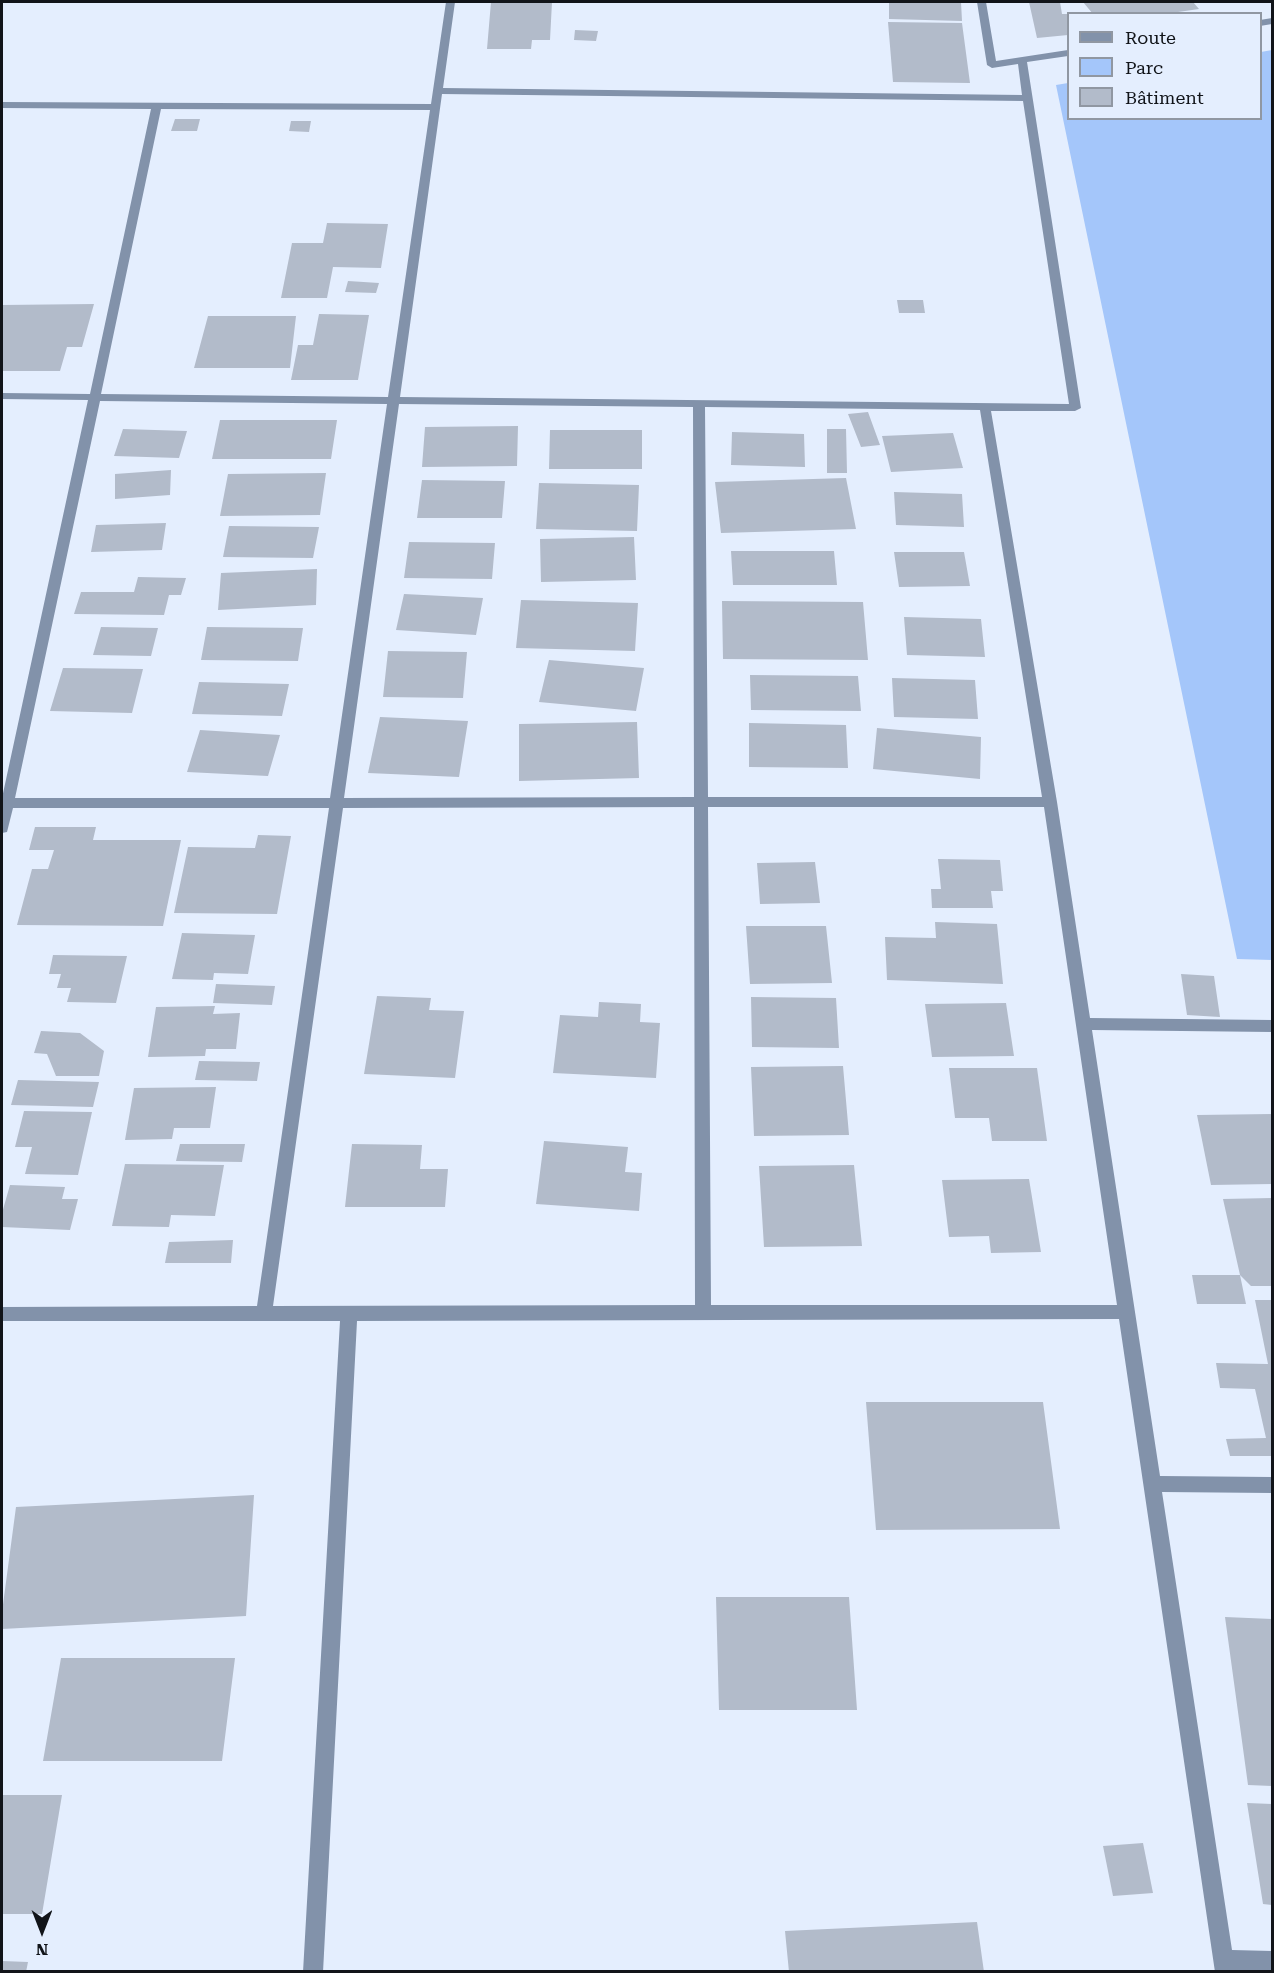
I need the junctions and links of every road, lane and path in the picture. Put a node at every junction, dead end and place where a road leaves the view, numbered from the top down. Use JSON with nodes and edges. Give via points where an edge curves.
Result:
{"nodes":[{"id":1,"x":450,"y":2,"type":"edge"},
{"id":2,"x":981,"y":2,"type":"edge"},
{"id":3,"x":1067,"y":53,"type":"edge"},
{"id":4,"x":1022,"y":61,"type":"junction"},
{"id":5,"x":438,"y":91,"type":"junction"},
{"id":6,"x":1027,"y":98,"type":"junction"},
{"id":7,"x":2,"y":105,"type":"edge"},
{"id":8,"x":157,"y":105,"type":"junction"},
{"id":9,"x":435,"y":107,"type":"junction"},
{"id":10,"x":2,"y":396,"type":"edge"},
{"id":11,"x":95,"y":397,"type":"junction"},
{"id":12,"x":394,"y":400,"type":"junction"},
{"id":13,"x":699,"y":404,"type":"junction"},
{"id":14,"x":985,"y":407,"type":"junction"},
{"id":15,"x":701,"y":802,"type":"junction"},
{"id":16,"x":1050,"y":802,"type":"junction"},
{"id":17,"x":4,"y":803,"type":"edge"},
{"id":18,"x":336,"y":803,"type":"junction"},
{"id":19,"x":2,"y":828,"type":"edge"},
{"id":20,"x":1083,"y":1024,"type":"junction"},
{"id":21,"x":1272,"y":1026,"type":"edge"},
{"id":22,"x":349,"y":1312,"type":"junction"},
{"id":23,"x":703,"y":1312,"type":"junction"},
{"id":24,"x":1126,"y":1312,"type":"junction"},
{"id":25,"x":264,"y":1313,"type":"junction"},
{"id":26,"x":2,"y":1314,"type":"edge"},
{"id":27,"x":1152,"y":1484,"type":"junction"},
{"id":28,"x":1272,"y":1485,"type":"edge"},
{"id":29,"x":1272,"y":1961,"type":"edge"},
{"id":30,"x":1224,"y":1966,"type":"edge"},
{"id":31,"x":312,"y":1971,"type":"edge"}],
"edges":[{"from":1,"to":5,"type":"street"},
{"from":2,"to":4,"type":"street","via":[[992,65]]},
{"from":3,"to":4,"type":"street"},
{"from":4,"to":6,"type":"street"},
{"from":5,"to":6,"type":"street"},
{"from":5,"to":9,"type":"street"},
{"from":6,"to":14,"type":"street","via":[[1075,408]]},
{"from":7,"to":8,"type":"street"},
{"from":8,"to":9,"type":"street"},
{"from":8,"to":11,"type":"street"},
{"from":9,"to":12,"type":"street"},
{"from":10,"to":11,"type":"street"},
{"from":11,"to":12,"type":"street"},
{"from":11,"to":17,"type":"street"},
{"from":12,"to":13,"type":"street"},
{"from":12,"to":18,"type":"street"},
{"from":13,"to":14,"type":"street"},
{"from":13,"to":15,"type":"street"},
{"from":14,"to":16,"type":"street"},
{"from":15,"to":16,"type":"street"},
{"from":15,"to":18,"type":"street"},
{"from":15,"to":23,"type":"street"},
{"from":16,"to":20,"type":"street"},
{"from":17,"to":18,"type":"street"},
{"from":17,"to":19,"type":"street"},
{"from":18,"to":25,"type":"street"},
{"from":20,"to":21,"type":"street"},
{"from":20,"to":24,"type":"street"},
{"from":22,"to":23,"type":"street"},
{"from":22,"to":25,"type":"street"},
{"from":22,"to":31,"type":"street"},
{"from":23,"to":24,"type":"street"},
{"from":24,"to":27,"type":"street"},
{"from":25,"to":26,"type":"street"},
{"from":27,"to":28,"type":"street"},
{"from":27,"to":30,"type":"street"},
{"from":29,"to":30,"type":"street"}]}
